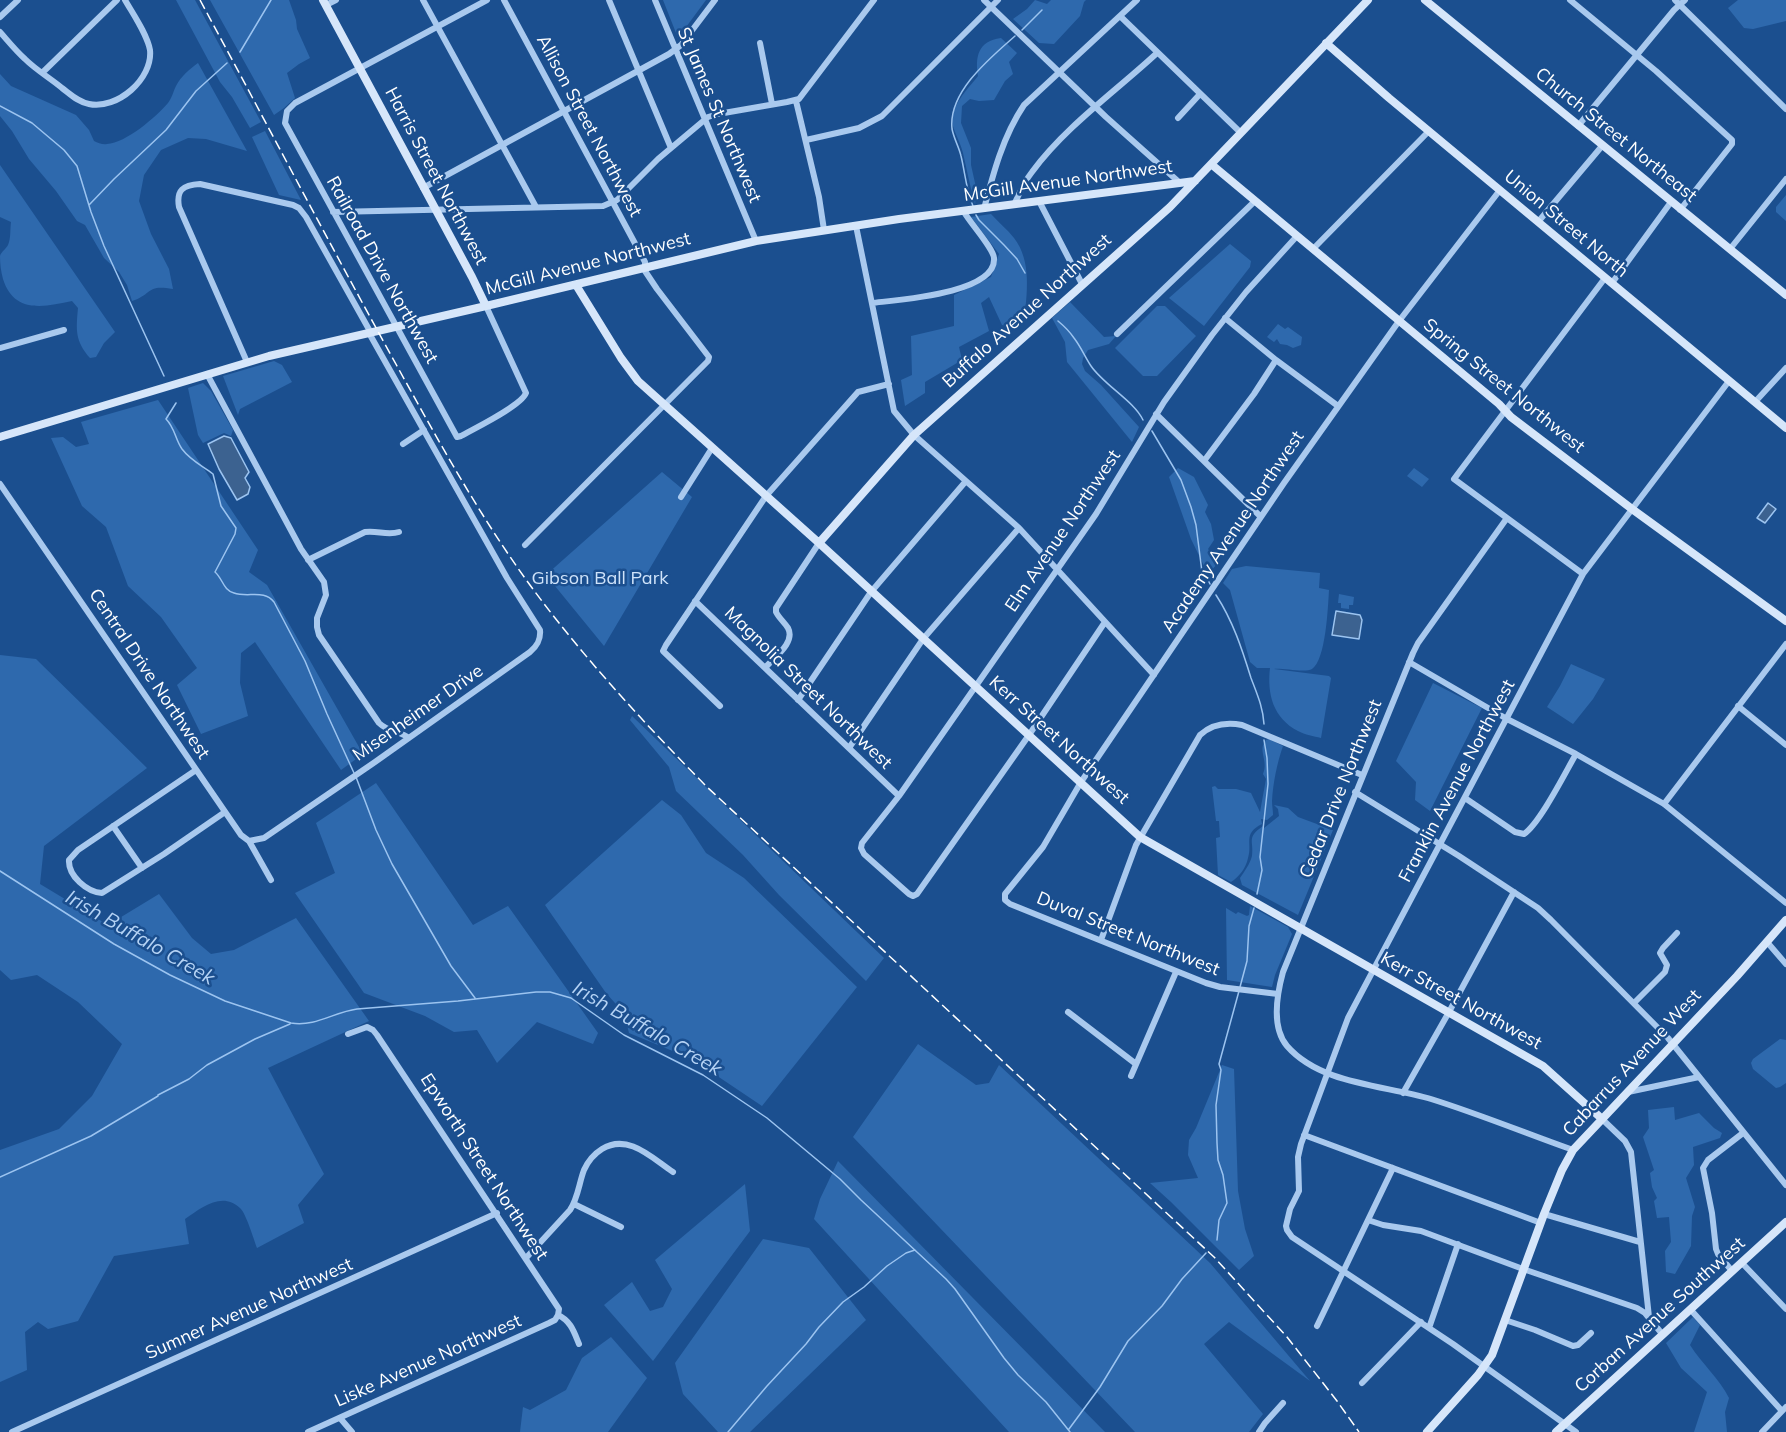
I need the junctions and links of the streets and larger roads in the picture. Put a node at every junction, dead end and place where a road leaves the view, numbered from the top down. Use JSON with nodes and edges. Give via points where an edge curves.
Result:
{"nodes":[{"id":1,"x":18,"y":0,"type":"edge"},
{"id":2,"x":117,"y":0,"type":"edge"},
{"id":3,"x":125,"y":0,"type":"edge"},
{"id":4,"x":336,"y":0,"type":"edge"},
{"id":5,"x":423,"y":0,"type":"edge"},
{"id":6,"x":487,"y":0,"type":"edge"},
{"id":7,"x":504,"y":0,"type":"edge"},
{"id":8,"x":609,"y":0,"type":"edge"},
{"id":9,"x":656,"y":0,"type":"edge"},
{"id":10,"x":715,"y":0,"type":"edge"},
{"id":11,"x":874,"y":0,"type":"edge"},
{"id":12,"x":984,"y":0,"type":"edge"},
{"id":13,"x":998,"y":0,"type":"edge"},
{"id":14,"x":1137,"y":0,"type":"edge"},
{"id":15,"x":1368,"y":0,"type":"edge"},
{"id":16,"x":1425,"y":0,"type":"edge"},
{"id":17,"x":1570,"y":0,"type":"edge"},
{"id":18,"x":1680,"y":2,"type":"edge"},
{"id":19,"x":324,"y":3,"type":"edge"},
{"id":20,"x":991,"y":7,"type":"junction"},
{"id":21,"x":1120,"y":16,"type":"junction"},
{"id":22,"x":0,"y":17,"type":"edge"},
{"id":23,"x":438,"y":27,"type":"junction"},
{"id":24,"x":0,"y":32,"type":"edge"},
{"id":25,"x":760,"y":43,"type":"dead end"},
{"id":26,"x":1326,"y":43,"type":"junction"},
{"id":27,"x":676,"y":49,"type":"junction"},
{"id":28,"x":1157,"y":53,"type":"junction"},
{"id":29,"x":1636,"y":55,"type":"junction"},
{"id":30,"x":360,"y":70,"type":"junction"},
{"id":31,"x":639,"y":70,"type":"junction"},
{"id":32,"x":1058,"y":72,"type":"junction"},
{"id":33,"x":42,"y":73,"type":"junction"},
{"id":34,"x":1200,"y":94,"type":"junction"},
{"id":35,"x":796,"y":101,"type":"junction"},
{"id":36,"x":772,"y":104,"type":"junction"},
{"id":37,"x":1096,"y":107,"type":"junction"},
{"id":38,"x":1786,"y":109,"type":"edge"},
{"id":39,"x":564,"y":111,"type":"junction"},
{"id":40,"x":1178,"y":118,"type":"dead end"},
{"id":41,"x":705,"y":120,"type":"junction"},
{"id":42,"x":1578,"y":126,"type":"junction"},
{"id":43,"x":1429,"y":131,"type":"junction"},
{"id":44,"x":1241,"y":133,"type":"junction"},
{"id":45,"x":806,"y":140,"type":"junction"},
{"id":46,"x":502,"y":145,"type":"junction"},
{"id":47,"x":1602,"y":146,"type":"junction"},
{"id":48,"x":671,"y":148,"type":"junction"},
{"id":49,"x":1211,"y":164,"type":"junction"},
{"id":50,"x":1786,"y":179,"type":"edge"},
{"id":51,"x":1195,"y":181,"type":"junction"},
{"id":52,"x":1180,"y":183,"type":"junction"},
{"id":53,"x":423,"y":188,"type":"junction"},
{"id":54,"x":1500,"y":190,"type":"junction"},
{"id":55,"x":1039,"y":201,"type":"junction"},
{"id":56,"x":1255,"y":201,"type":"junction"},
{"id":57,"x":1671,"y":202,"type":"junction"},
{"id":58,"x":613,"y":203,"type":"junction"},
{"id":59,"x":1014,"y":205,"type":"junction"},
{"id":60,"x":536,"y":207,"type":"junction"},
{"id":61,"x":434,"y":208,"type":"junction"},
{"id":62,"x":984,"y":209,"type":"junction"},
{"id":63,"x":1680,"y":210,"type":"junction"},
{"id":64,"x":333,"y":212,"type":"junction"},
{"id":65,"x":964,"y":212,"type":"junction"},
{"id":66,"x":1538,"y":222,"type":"junction"},
{"id":67,"x":856,"y":226,"type":"junction"},
{"id":68,"x":824,"y":230,"type":"junction"},
{"id":69,"x":1297,"y":236,"type":"junction"},
{"id":70,"x":756,"y":241,"type":"junction"},
{"id":71,"x":1313,"y":249,"type":"junction"},
{"id":72,"x":1730,"y":249,"type":"junction"},
{"id":73,"x":646,"y":267,"type":"junction"},
{"id":74,"x":1609,"y":281,"type":"junction"},
{"id":75,"x":1082,"y":284,"type":"junction"},
{"id":76,"x":576,"y":285,"type":"junction"},
{"id":77,"x":1786,"y":295,"type":"edge"},
{"id":78,"x":872,"y":303,"type":"junction"},
{"id":79,"x":486,"y":306,"type":"junction"},
{"id":80,"x":1225,"y":318,"type":"junction"},
{"id":81,"x":1399,"y":321,"type":"junction"},
{"id":82,"x":397,"y":327,"type":"junction"},
{"id":83,"x":64,"y":330,"type":"dead end"},
{"id":84,"x":370,"y":333,"type":"junction"},
{"id":85,"x":1117,"y":334,"type":"dead end"},
{"id":86,"x":0,"y":348,"type":"edge"},
{"id":87,"x":1276,"y":360,"type":"junction"},
{"id":88,"x":247,"y":362,"type":"junction"},
{"id":89,"x":1786,"y":368,"type":"edge"},
{"id":90,"x":207,"y":374,"type":"junction"},
{"id":91,"x":1729,"y":381,"type":"junction"},
{"id":92,"x":889,"y":384,"type":"junction"},
{"id":93,"x":1755,"y":402,"type":"junction"},
{"id":94,"x":664,"y":405,"type":"junction"},
{"id":95,"x":1338,"y":406,"type":"junction"},
{"id":96,"x":1505,"y":411,"type":"junction"},
{"id":97,"x":1156,"y":414,"type":"junction"},
{"id":98,"x":1786,"y":428,"type":"edge"},
{"id":99,"x":424,"y":430,"type":"junction"},
{"id":100,"x":914,"y":435,"type":"junction"},
{"id":101,"x":0,"y":437,"type":"edge"},
{"id":102,"x":457,"y":437,"type":"joint"},
{"id":103,"x":403,"y":444,"type":"dead end"},
{"id":104,"x":712,"y":448,"type":"junction"},
{"id":105,"x":1204,"y":461,"type":"junction"},
{"id":106,"x":966,"y":481,"type":"junction"},
{"id":107,"x":0,"y":484,"type":"edge"},
{"id":108,"x":766,"y":496,"type":"junction"},
{"id":109,"x":681,"y":497,"type":"dead end"},
{"id":110,"x":1632,"y":509,"type":"junction"},
{"id":111,"x":1261,"y":517,"type":"junction"},
{"id":112,"x":1507,"y":518,"type":"junction"},
{"id":113,"x":1019,"y":528,"type":"junction"},
{"id":114,"x":399,"y":532,"type":"dead end"},
{"id":115,"x":819,"y":543,"type":"junction"},
{"id":116,"x":525,"y":545,"type":"dead end"},
{"id":117,"x":308,"y":560,"type":"junction"},
{"id":118,"x":1057,"y":569,"type":"junction"},
{"id":119,"x":1583,"y":574,"type":"junction"},
{"id":120,"x":871,"y":592,"type":"junction"},
{"id":121,"x":695,"y":602,"type":"junction"},
{"id":122,"x":1786,"y":621,"type":"edge"},
{"id":123,"x":1105,"y":622,"type":"junction"},
{"id":124,"x":923,"y":639,"type":"junction"},
{"id":125,"x":1786,"y":644,"type":"edge"},
{"id":126,"x":1409,"y":662,"type":"junction"},
{"id":127,"x":765,"y":668,"type":"junction"},
{"id":128,"x":1154,"y":675,"type":"junction"},
{"id":129,"x":975,"y":686,"type":"junction"},
{"id":130,"x":798,"y":700,"type":"junction"},
{"id":131,"x":720,"y":706,"type":"dead end"},
{"id":132,"x":1738,"y":706,"type":"junction"},
{"id":133,"x":1507,"y":719,"type":"junction"},
{"id":134,"x":1029,"y":735,"type":"junction"},
{"id":135,"x":409,"y":738,"type":"junction"},
{"id":136,"x":1786,"y":745,"type":"edge"},
{"id":137,"x":849,"y":748,"type":"junction"},
{"id":138,"x":1576,"y":753,"type":"junction"},
{"id":139,"x":196,"y":770,"type":"junction"},
{"id":140,"x":1362,"y":775,"type":"junction"},
{"id":141,"x":1081,"y":782,"type":"junction"},
{"id":142,"x":1355,"y":792,"type":"junction"},
{"id":143,"x":899,"y":796,"type":"junction"},
{"id":144,"x":1465,"y":798,"type":"junction"},
{"id":145,"x":1664,"y":804,"type":"junction"},
{"id":146,"x":225,"y":812,"type":"junction"},
{"id":147,"x":113,"y":826,"type":"junction"},
{"id":148,"x":1140,"y":837,"type":"junction"},
{"id":149,"x":249,"y":841,"type":"junction"},
{"id":150,"x":1440,"y":844,"type":"junction"},
{"id":151,"x":142,"y":868,"type":"junction"},
{"id":152,"x":271,"y":880,"type":"dead end"},
{"id":153,"x":1514,"y":892,"type":"junction"},
{"id":154,"x":1005,"y":900,"type":"joint"},
{"id":155,"x":1786,"y":903,"type":"edge"},
{"id":156,"x":1786,"y":921,"type":"edge"},
{"id":157,"x":1300,"y":928,"type":"junction"},
{"id":158,"x":1677,"y":933,"type":"dead end"},
{"id":159,"x":1101,"y":940,"type":"junction"},
{"id":160,"x":1767,"y":942,"type":"junction"},
{"id":161,"x":1786,"y":964,"type":"edge"},
{"id":162,"x":1373,"y":970,"type":"junction"},
{"id":163,"x":1176,"y":972,"type":"junction"},
{"id":164,"x":1278,"y":994,"type":"junction"},
{"id":165,"x":1634,"y":1003,"type":"junction"},
{"id":166,"x":1068,"y":1011,"type":"dead end"},
{"id":167,"x":1449,"y":1012,"type":"junction"},
{"id":168,"x":348,"y":1034,"type":"dead end"},
{"id":169,"x":1673,"y":1043,"type":"junction"},
{"id":170,"x":1136,"y":1064,"type":"junction"},
{"id":171,"x":1328,"y":1074,"type":"junction"},
{"id":172,"x":1131,"y":1076,"type":"dead end"},
{"id":173,"x":1699,"y":1077,"type":"junction"},
{"id":174,"x":1627,"y":1092,"type":"junction"},
{"id":175,"x":1403,"y":1093,"type":"junction"},
{"id":176,"x":1601,"y":1118,"type":"junction"},
{"id":177,"x":1743,"y":1133,"type":"junction"},
{"id":178,"x":1305,"y":1136,"type":"junction"},
{"id":179,"x":1573,"y":1150,"type":"junction"},
{"id":180,"x":1393,"y":1168,"type":"junction"},
{"id":181,"x":673,"y":1172,"type":"dead end"},
{"id":182,"x":1786,"y":1185,"type":"edge"},
{"id":183,"x":574,"y":1204,"type":"junction"},
{"id":184,"x":497,"y":1214,"type":"junction"},
{"id":185,"x":1544,"y":1214,"type":"junction"},
{"id":186,"x":1368,"y":1220,"type":"junction"},
{"id":187,"x":1786,"y":1222,"type":"edge"},
{"id":188,"x":1541,"y":1223,"type":"junction"},
{"id":189,"x":621,"y":1227,"type":"dead end"},
{"id":190,"x":1640,"y":1242,"type":"junction"},
{"id":191,"x":1458,"y":1244,"type":"junction"},
{"id":192,"x":526,"y":1258,"type":"junction"},
{"id":193,"x":1742,"y":1263,"type":"junction"},
{"id":194,"x":1523,"y":1269,"type":"junction"},
{"id":195,"x":1344,"y":1271,"type":"junction"},
{"id":196,"x":1732,"y":1271,"type":"junction"},
{"id":197,"x":1690,"y":1309,"type":"junction"},
{"id":198,"x":1786,"y":1309,"type":"edge"},
{"id":199,"x":558,"y":1315,"type":"junction"},
{"id":200,"x":1649,"y":1318,"type":"junction"},
{"id":201,"x":1505,"y":1320,"type":"junction"},
{"id":202,"x":1421,"y":1322,"type":"junction"},
{"id":203,"x":1317,"y":1326,"type":"dead end"},
{"id":204,"x":1429,"y":1328,"type":"junction"},
{"id":205,"x":1591,"y":1333,"type":"dead end"},
{"id":206,"x":1663,"y":1335,"type":"junction"},
{"id":207,"x":579,"y":1344,"type":"dead end"},
{"id":208,"x":1486,"y":1366,"type":"junction"},
{"id":209,"x":1362,"y":1383,"type":"dead end"},
{"id":210,"x":1283,"y":1403,"type":"dead end"},
{"id":211,"x":1784,"y":1409,"type":"edge"},
{"id":212,"x":340,"y":1418,"type":"junction"},
{"id":213,"x":1565,"y":1424,"type":"junction"},
{"id":214,"x":12,"y":1432,"type":"edge"},
{"id":215,"x":308,"y":1432,"type":"edge"},
{"id":216,"x":352,"y":1432,"type":"edge"},
{"id":217,"x":1259,"y":1432,"type":"edge"},
{"id":218,"x":1427,"y":1432,"type":"edge"},
{"id":219,"x":1556,"y":1432,"type":"edge"},
{"id":220,"x":1576,"y":1432,"type":"edge"},
{"id":221,"x":1762,"y":1432,"type":"edge"}],
"edges":[{"from":1,"to":22,"type":"street"},
{"from":2,"to":33,"type":"street"},
{"from":3,"to":33,"type":"street","via":[[150,52],[143,75],[125,95],[102,105],[89,104],[77,100]]},
{"from":4,"to":19,"type":"street"},
{"from":5,"to":23,"type":"street"},
{"from":6,"to":23,"type":"street"},
{"from":7,"to":39,"type":"street","name":"Allison Street Northwest"},
{"from":8,"to":31,"type":"street"},
{"from":9,"to":27,"type":"street","name":"St James St Northwest"},
{"from":10,"to":27,"type":"street"},
{"from":11,"to":35,"type":"street"},
{"from":12,"to":20,"type":"street"},
{"from":13,"to":20,"type":"street"},
{"from":14,"to":21,"type":"street"},
{"from":15,"to":26,"type":"street","name":"Buffalo Avenue Northwest"},
{"from":16,"to":42,"type":"street","name":"Church Street Northeast"},
{"from":17,"to":29,"type":"street"},
{"from":18,"to":29,"type":"street"},
{"from":18,"to":38,"type":"street"},
{"from":19,"to":30,"type":"street","name":"Harris Street Northwest"},
{"from":20,"to":32,"type":"street"},
{"from":20,"to":45,"type":"street","via":[[876,121]]},
{"from":21,"to":28,"type":"street"},
{"from":21,"to":32,"type":"street"},
{"from":23,"to":30,"type":"street"},
{"from":23,"to":46,"type":"street"},
{"from":24,"to":33,"type":"street"},
{"from":25,"to":36,"type":"street"},
{"from":26,"to":43,"type":"street","name":"Union Street North"},
{"from":26,"to":44,"type":"street","name":"Buffalo Avenue Northwest"},
{"from":27,"to":31,"type":"street"},
{"from":27,"to":41,"type":"street","name":"St James St Northwest"},
{"from":28,"to":34,"type":"street"},
{"from":28,"to":37,"type":"street"},
{"from":29,"to":42,"type":"street"},
{"from":29,"to":63,"type":"street","via":[[1732,140]]},
{"from":30,"to":53,"type":"street","name":"Harris Street Northwest"},
{"from":30,"to":64,"type":"street","name":"Railroad Drive Northwest","via":[[296,103],[285,115],[285,123]]},
{"from":31,"to":39,"type":"street"},
{"from":31,"to":48,"type":"street"},
{"from":32,"to":37,"type":"street"},
{"from":32,"to":62,"type":"street","via":[[1016,116]]},
{"from":34,"to":40,"type":"street"},
{"from":34,"to":44,"type":"street"},
{"from":35,"to":36,"type":"street"},
{"from":35,"to":45,"type":"street"},
{"from":36,"to":41,"type":"street"},
{"from":37,"to":52,"type":"street"},
{"from":37,"to":59,"type":"street","via":[[1044,157]]},
{"from":39,"to":46,"type":"street"},
{"from":39,"to":58,"type":"street","name":"Allison Street Northwest"},
{"from":41,"to":48,"type":"street"},
{"from":41,"to":70,"type":"street","name":"St James St Northwest"},
{"from":42,"to":47,"type":"street","name":"Church Street Northeast"},
{"from":43,"to":54,"type":"street","name":"Union Street North"},
{"from":43,"to":71,"type":"street"},
{"from":44,"to":49,"type":"street","name":"Buffalo Avenue Northwest"},
{"from":45,"to":68,"type":"street"},
{"from":46,"to":53,"type":"street"},
{"from":46,"to":60,"type":"street"},
{"from":47,"to":57,"type":"street","name":"Church Street Northeast"},
{"from":47,"to":66,"type":"street"},
{"from":48,"to":58,"type":"street"},
{"from":49,"to":51,"type":"street","name":"Buffalo Avenue Northwest"},
{"from":49,"to":56,"type":"street","name":"Spring Street Northwest"},
{"from":50,"to":72,"type":"street"},
{"from":51,"to":52,"type":"street","name":"McGill Avenue Northwest"},
{"from":51,"to":75,"type":"street","name":"Buffalo Avenue Northwest"},
{"from":52,"to":55,"type":"street","name":"McGill Avenue Northwest"},
{"from":53,"to":61,"type":"street","name":"Harris Street Northwest"},
{"from":54,"to":66,"type":"street","name":"Union Street North"},
{"from":54,"to":81,"type":"street","name":"Academy Avenue Northwest"},
{"from":55,"to":59,"type":"street","name":"McGill Avenue Northwest"},
{"from":55,"to":75,"type":"street"},
{"from":56,"to":69,"type":"street","name":"Spring Street Northwest"},
{"from":56,"to":85,"type":"street"},
{"from":57,"to":63,"type":"street","name":"Church Street Northeast"},
{"from":57,"to":74,"type":"street"},
{"from":58,"to":60,"type":"street","via":[[584,208]]},
{"from":58,"to":73,"type":"street","name":"Allison Street Northwest"},
{"from":59,"to":62,"type":"street","name":"McGill Avenue Northwest"},
{"from":60,"to":61,"type":"street"},
{"from":61,"to":64,"type":"street"},
{"from":61,"to":79,"type":"street","name":"Harris Street Northwest"},
{"from":62,"to":65,"type":"street","name":"McGill Avenue Northwest"},
{"from":63,"to":72,"type":"street","name":"Church Street Northeast"},
{"from":64,"to":82,"type":"street","name":"Railroad Drive Northwest"},
{"from":65,"to":67,"type":"street","name":"McGill Avenue Northwest"},
{"from":65,"to":78,"type":"street","via":[[993,254],[991,271],[956,291]]},
{"from":66,"to":74,"type":"street","name":"Union Street North"},
{"from":67,"to":68,"type":"street","name":"McGill Avenue Northwest"},
{"from":67,"to":78,"type":"street"},
{"from":68,"to":70,"type":"street","name":"McGill Avenue Northwest"},
{"from":69,"to":71,"type":"street","name":"Spring Street Northwest"},
{"from":69,"to":80,"type":"street","name":"Elm Avenue Northwest"},
{"from":70,"to":73,"type":"street","name":"McGill Avenue Northwest"},
{"from":71,"to":81,"type":"street","name":"Spring Street Northwest"},
{"from":72,"to":77,"type":"street","name":"Church Street Northeast"},
{"from":73,"to":76,"type":"street","name":"McGill Avenue Northwest"},
{"from":73,"to":94,"type":"street","name":"Allison Street Northwest","via":[[657,289],[709,357]]},
{"from":74,"to":91,"type":"street","name":"Union Street North"},
{"from":74,"to":96,"type":"street"},
{"from":75,"to":100,"type":"street","name":"Buffalo Avenue Northwest"},
{"from":76,"to":79,"type":"street","name":"McGill Avenue Northwest"},
{"from":76,"to":94,"type":"street","name":"Kerr Street Northwest","via":[[633,375]]},
{"from":78,"to":92,"type":"street"},
{"from":79,"to":82,"type":"street","name":"McGill Avenue Northwest"},
{"from":79,"to":102,"type":"street","name":"Harris Street Northwest","via":[[526,393],[510,408]]},
{"from":80,"to":87,"type":"street"},
{"from":80,"to":97,"type":"street","name":"Elm Avenue Northwest"},
{"from":81,"to":95,"type":"street","name":"Academy Avenue Northwest"},
{"from":81,"to":96,"type":"street","name":"Spring Street Northwest"},
{"from":82,"to":84,"type":"street","name":"McGill Avenue Northwest"},
{"from":82,"to":102,"type":"street","name":"Railroad Drive Northwest"},
{"from":83,"to":86,"type":"street"},
{"from":84,"to":88,"type":"street","name":"McGill Avenue Northwest"},
{"from":84,"to":88,"type":"street","name":"Misenheimer Drive","via":[[299,208],[189,184],[181,191],[179,207]]},
{"from":84,"to":99,"type":"street","name":"Misenheimer Drive"},
{"from":87,"to":95,"type":"street"},
{"from":87,"to":105,"type":"street"},
{"from":88,"to":90,"type":"street","name":"McGill Avenue Northwest"},
{"from":89,"to":93,"type":"street"},
{"from":90,"to":101,"type":"street","name":"McGill Avenue Northwest"},
{"from":90,"to":117,"type":"street"},
{"from":91,"to":93,"type":"street","name":"Union Street North"},
{"from":91,"to":110,"type":"street","name":"Franklin Avenue Northwest"},
{"from":92,"to":100,"type":"street","via":[[894,411]]},
{"from":92,"to":108,"type":"street","via":[[858,392]]},
{"from":93,"to":98,"type":"street","name":"Union Street North"},
{"from":94,"to":104,"type":"street","name":"Kerr Street Northwest"},
{"from":94,"to":116,"type":"street"},
{"from":95,"to":111,"type":"street","name":"Academy Avenue Northwest"},
{"from":96,"to":110,"type":"street","name":"Spring Street Northwest"},
{"from":96,"to":112,"type":"street","via":[[1454,479]]},
{"from":97,"to":105,"type":"street"},
{"from":97,"to":118,"type":"street","name":"Elm Avenue Northwest","via":[[1096,514]]},
{"from":99,"to":103,"type":"street"},
{"from":99,"to":135,"type":"street","name":"Misenheimer Drive","via":[[541,636],[530,652]]},
{"from":100,"to":106,"type":"street"},
{"from":100,"to":115,"type":"street","name":"Buffalo Avenue Northwest"},
{"from":104,"to":108,"type":"street","name":"Kerr Street Northwest"},
{"from":104,"to":109,"type":"street"},
{"from":105,"to":111,"type":"street"},
{"from":106,"to":113,"type":"street"},
{"from":106,"to":120,"type":"street"},
{"from":107,"to":139,"type":"street","name":"Central Drive Northwest"},
{"from":108,"to":115,"type":"street","name":"Kerr Street Northwest"},
{"from":108,"to":121,"type":"street"},
{"from":110,"to":119,"type":"street","name":"Franklin Avenue Northwest"},
{"from":110,"to":122,"type":"street","name":"Spring Street Northwest"},
{"from":111,"to":128,"type":"street","name":"Academy Avenue Northwest"},
{"from":112,"to":119,"type":"street"},
{"from":112,"to":126,"type":"street","name":"Cedar Drive Northwest","via":[[1418,643]]},
{"from":113,"to":118,"type":"street"},
{"from":113,"to":124,"type":"street"},
{"from":114,"to":117,"type":"street","via":[[365,532]]},
{"from":115,"to":120,"type":"street","name":"Kerr Street Northwest"},
{"from":115,"to":127,"type":"street","name":"Buffalo Avenue Northwest","via":[[776,608],[790,637]]},
{"from":117,"to":135,"type":"street","via":[[326,588],[317,618],[319,635],[380,723],[388,731]]},
{"from":118,"to":123,"type":"street"},
{"from":118,"to":129,"type":"street","name":"Elm Avenue Northwest"},
{"from":119,"to":133,"type":"street","name":"Franklin Avenue Northwest"},
{"from":120,"to":124,"type":"street","name":"Kerr Street Northwest"},
{"from":120,"to":130,"type":"street"},
{"from":121,"to":127,"type":"street","name":"Magnolia Street Northwest"},
{"from":121,"to":131,"type":"street","via":[[663,651]]},
{"from":123,"to":128,"type":"street"},
{"from":123,"to":134,"type":"street"},
{"from":124,"to":129,"type":"street","name":"Kerr Street Northwest"},
{"from":124,"to":137,"type":"street"},
{"from":125,"to":132,"type":"street"},
{"from":126,"to":133,"type":"street"},
{"from":126,"to":140,"type":"street","name":"Cedar Drive Northwest"},
{"from":127,"to":130,"type":"street","name":"Magnolia Street Northwest"},
{"from":128,"to":141,"type":"street","name":"Academy Avenue Northwest"},
{"from":129,"to":134,"type":"street","name":"Kerr Street Northwest"},
{"from":129,"to":143,"type":"street","name":"Elm Avenue Northwest"},
{"from":130,"to":137,"type":"street","name":"Magnolia Street Northwest"},
{"from":132,"to":136,"type":"street"},
{"from":132,"to":145,"type":"street"},
{"from":133,"to":138,"type":"street"},
{"from":133,"to":144,"type":"street","name":"Franklin Avenue Northwest"},
{"from":134,"to":141,"type":"street","name":"Kerr Street Northwest"},
{"from":134,"to":143,"type":"street","name":"Elm Avenue Northwest","via":[[913,896],[861,848]]},
{"from":135,"to":149,"type":"street","name":"Misenheimer Drive","via":[[264,838]]},
{"from":137,"to":143,"type":"street","name":"Magnolia Street Northwest"},
{"from":138,"to":144,"type":"street","via":[[1538,819],[1524,834]]},
{"from":138,"to":145,"type":"street"},
{"from":139,"to":146,"type":"street","name":"Central Drive Northwest"},
{"from":139,"to":147,"type":"street"},
{"from":140,"to":142,"type":"street","name":"Cedar Drive Northwest"},
{"from":140,"to":148,"type":"street","via":[[1242,725],[1223,724],[1200,735]]},
{"from":141,"to":148,"type":"street","name":"Kerr Street Northwest"},
{"from":141,"to":154,"type":"street","name":"Academy Avenue Northwest","via":[[1043,847],[1005,894]]},
{"from":142,"to":150,"type":"street"},
{"from":142,"to":157,"type":"street","name":"Cedar Drive Northwest"},
{"from":144,"to":150,"type":"street","name":"Franklin Avenue Northwest"},
{"from":145,"to":155,"type":"street"},
{"from":146,"to":149,"type":"street","name":"Central Drive Northwest"},
{"from":146,"to":151,"type":"street"},
{"from":147,"to":151,"type":"street"},
{"from":147,"to":151,"type":"street","via":[[74,853],[69,860],[70,871],[88,888],[102,893]]},
{"from":148,"to":157,"type":"street","name":"Kerr Street Northwest"},
{"from":148,"to":159,"type":"street"},
{"from":149,"to":152,"type":"street","name":"Central Drive Northwest"},
{"from":150,"to":153,"type":"street"},
{"from":150,"to":162,"type":"street","name":"Franklin Avenue Northwest"},
{"from":153,"to":165,"type":"street","via":[[1551,920]]},
{"from":153,"to":167,"type":"street"},
{"from":154,"to":159,"type":"street","name":"Duval Street Northwest"},
{"from":156,"to":160,"type":"street","name":"Cabarrus Avenue West"},
{"from":157,"to":162,"type":"street","name":"Kerr Street Northwest"},
{"from":157,"to":164,"type":"street","name":"Cedar Drive Northwest"},
{"from":158,"to":165,"type":"street","via":[[1660,953],[1667,965],[1665,972]]},
{"from":159,"to":163,"type":"street","name":"Duval Street Northwest"},
{"from":160,"to":161,"type":"street"},
{"from":160,"to":169,"type":"street","name":"Cabarrus Avenue West"},
{"from":162,"to":167,"type":"street","name":"Kerr Street Northwest"},
{"from":162,"to":171,"type":"street","name":"Franklin Avenue Northwest","via":[[1348,1018]]},
{"from":163,"to":164,"type":"street","name":"Duval Street Northwest","via":[[1233,989]]},
{"from":163,"to":170,"type":"street"},
{"from":164,"to":171,"type":"street","name":"Cedar Drive Northwest","via":[[1278,1028],[1286,1046]]},
{"from":165,"to":169,"type":"street"},
{"from":166,"to":170,"type":"street"},
{"from":167,"to":175,"type":"street"},
{"from":167,"to":176,"type":"street","name":"Kerr Street Northwest","via":[[1543,1066]]},
{"from":168,"to":184,"type":"street","name":"Epworth Street Northwest","via":[[367,1027],[373,1030]]},
{"from":169,"to":173,"type":"street"},
{"from":169,"to":174,"type":"street","name":"Cabarrus Avenue West"},
{"from":170,"to":172,"type":"street"},
{"from":171,"to":175,"type":"street","name":"Cedar Drive Northwest"},
{"from":171,"to":178,"type":"street","name":"Franklin Avenue Northwest"},
{"from":173,"to":174,"type":"street"},
{"from":173,"to":177,"type":"street"},
{"from":174,"to":176,"type":"street","name":"Cabarrus Avenue West"},
{"from":175,"to":179,"type":"street","name":"Cedar Drive Northwest"},
{"from":176,"to":179,"type":"street","name":"Cabarrus Avenue West"},
{"from":176,"to":190,"type":"street","via":[[1628,1144]]},
{"from":177,"to":182,"type":"street"},
{"from":177,"to":196,"type":"street","via":[[1703,1168],[1716,1249]]},
{"from":178,"to":180,"type":"street"},
{"from":178,"to":195,"type":"street","name":"Franklin Avenue Northwest","via":[[1298,1157],[1299,1191],[1290,1209],[1287,1230]]},
{"from":179,"to":185,"type":"street","name":"Cabarrus Avenue West"},
{"from":180,"to":186,"type":"street"},
{"from":180,"to":188,"type":"street"},
{"from":181,"to":183,"type":"street","via":[[632,1145],[605,1147],[589,1161]]},
{"from":183,"to":189,"type":"street"},
{"from":183,"to":192,"type":"street"},
{"from":184,"to":192,"type":"street","name":"Epworth Street Northwest"},
{"from":184,"to":214,"type":"street","name":"Sumner Avenue Northwest"},
{"from":185,"to":188,"type":"street","name":"Cabarrus Avenue West"},
{"from":185,"to":190,"type":"street"},
{"from":186,"to":191,"type":"street"},
{"from":186,"to":195,"type":"street"},
{"from":187,"to":193,"type":"street","name":"Corban Avenue Southwest"},
{"from":188,"to":194,"type":"street","name":"Cabarrus Avenue West"},
{"from":190,"to":200,"type":"street"},
{"from":191,"to":194,"type":"street"},
{"from":191,"to":204,"type":"street"},
{"from":192,"to":199,"type":"street","name":"Epworth Street Northwest","via":[[559,1309]]},
{"from":193,"to":196,"type":"street","name":"Corban Avenue Southwest"},
{"from":193,"to":198,"type":"street"},
{"from":194,"to":200,"type":"street","via":[[1638,1308]]},
{"from":194,"to":201,"type":"street","name":"Cabarrus Avenue West"},
{"from":195,"to":202,"type":"street"},
{"from":195,"to":203,"type":"street"},
{"from":196,"to":197,"type":"street","name":"Corban Avenue Southwest"},
{"from":197,"to":206,"type":"street","name":"Corban Avenue Southwest"},
{"from":197,"to":211,"type":"street"},
{"from":199,"to":207,"type":"street","name":"Epworth Street Northwest","via":[[570,1323]]},
{"from":199,"to":212,"type":"street","name":"Liske Avenue Northwest","via":[[555,1320]]},
{"from":200,"to":206,"type":"street"},
{"from":201,"to":205,"type":"street","via":[[1573,1346]]},
{"from":201,"to":208,"type":"street","name":"Cabarrus Avenue West"},
{"from":202,"to":204,"type":"street"},
{"from":202,"to":209,"type":"street"},
{"from":204,"to":208,"type":"street"},
{"from":206,"to":213,"type":"street","name":"Corban Avenue Southwest"},
{"from":208,"to":213,"type":"street"},
{"from":208,"to":218,"type":"street","name":"Cabarrus Avenue West"},
{"from":210,"to":217,"type":"street"},
{"from":211,"to":221,"type":"street"},
{"from":212,"to":215,"type":"street","name":"Liske Avenue Northwest"},
{"from":212,"to":216,"type":"street"},
{"from":213,"to":219,"type":"street","name":"Corban Avenue Southwest"},
{"from":213,"to":220,"type":"street"}]}
